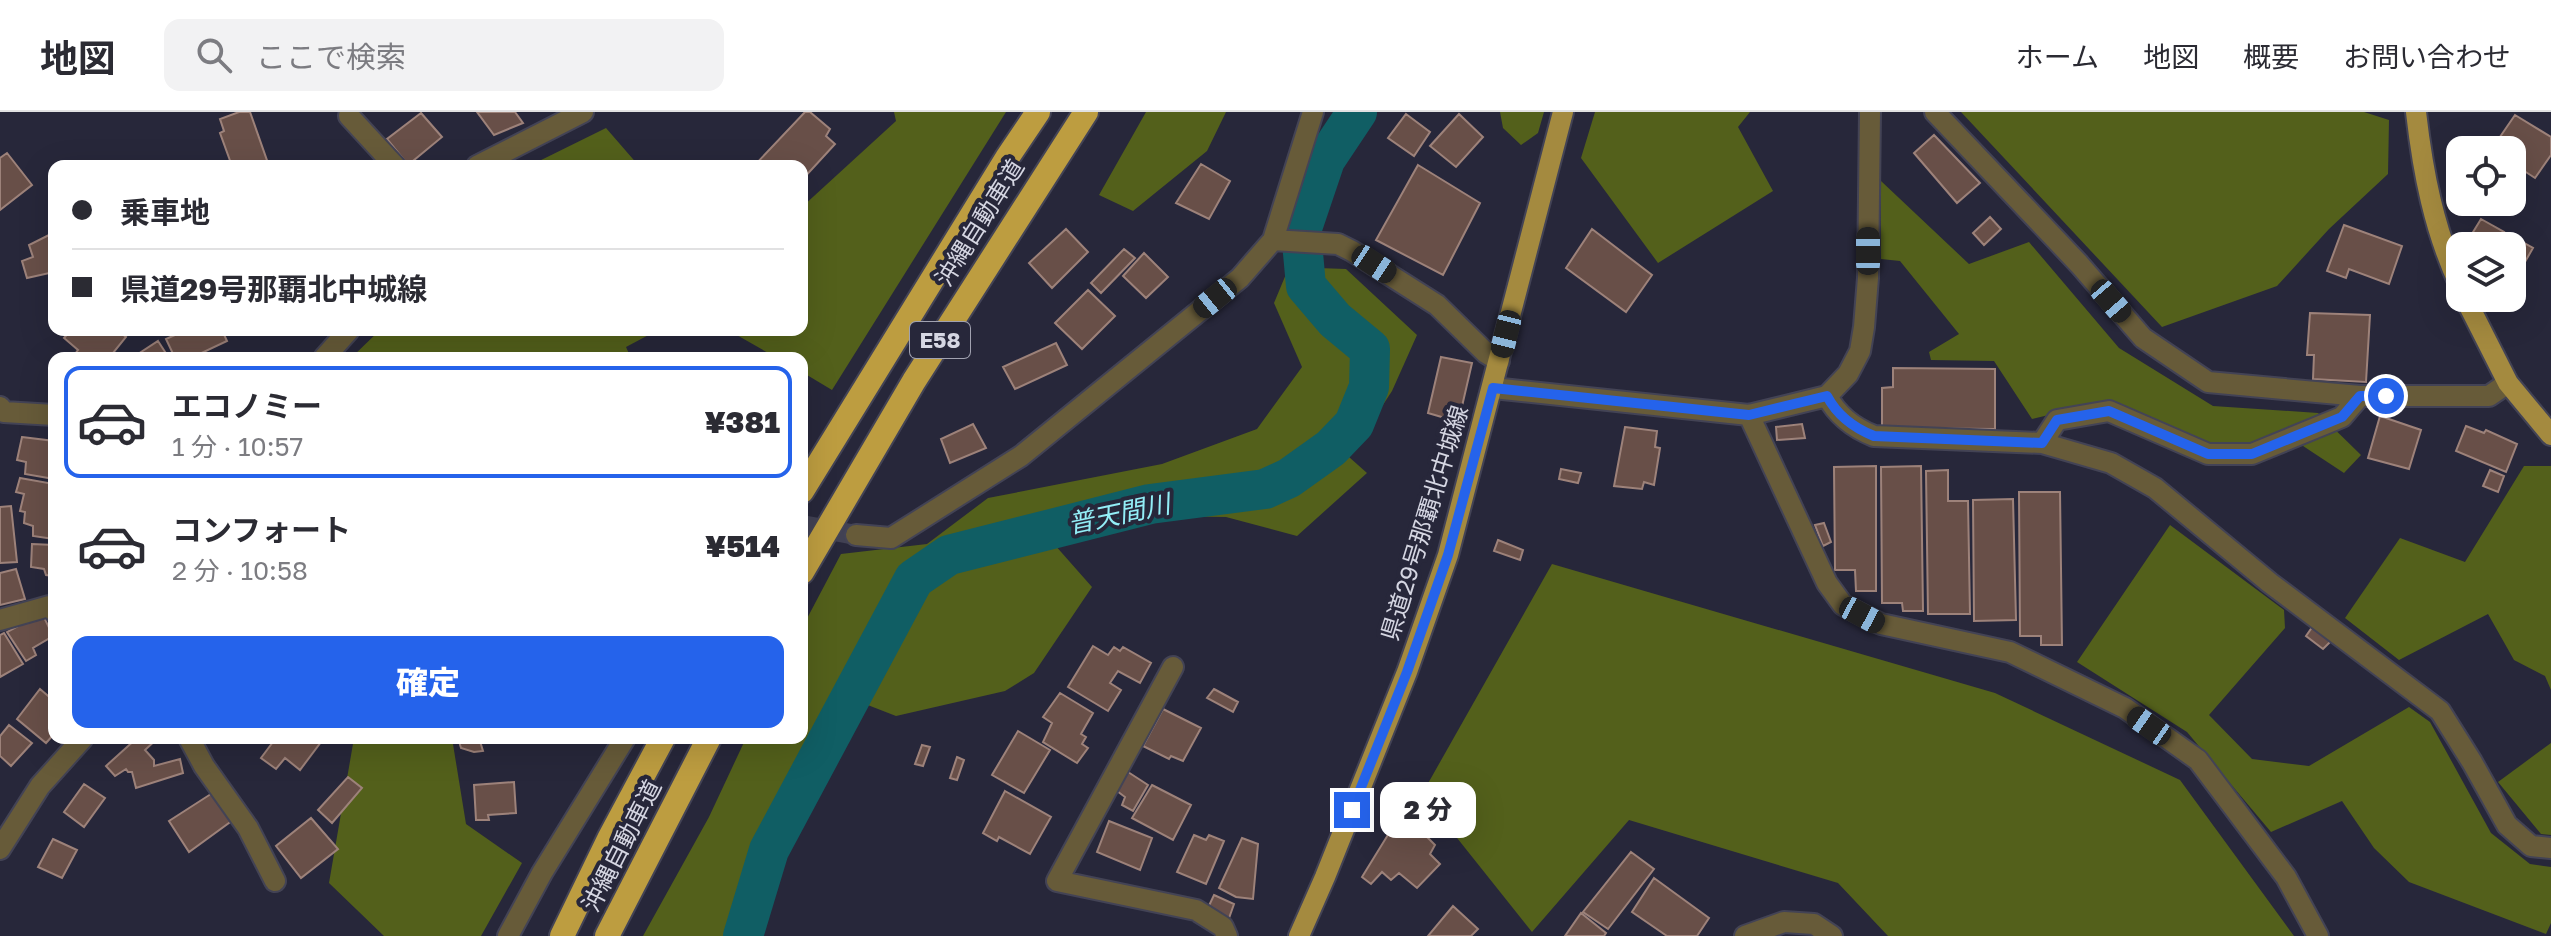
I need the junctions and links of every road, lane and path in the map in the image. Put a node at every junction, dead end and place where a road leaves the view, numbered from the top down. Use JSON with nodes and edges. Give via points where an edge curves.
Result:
{"nodes":[{"id":1,"x":583,"y":112,"type":"edge"},
{"id":2,"x":1038,"y":112,"type":"edge"},
{"id":3,"x":1086,"y":112,"type":"edge"},
{"id":4,"x":1313,"y":112,"type":"edge"},
{"id":5,"x":1563,"y":112,"type":"edge"},
{"id":6,"x":1870,"y":112,"type":"edge"},
{"id":7,"x":1935,"y":112,"type":"edge"},
{"id":8,"x":2416,"y":112,"type":"edge"},
{"id":9,"x":349,"y":116,"type":"dead end"},
{"id":10,"x":389,"y":160,"type":"edge"},
{"id":11,"x":489,"y":160,"type":"edge"},
{"id":12,"x":1274,"y":240,"type":"junction"},
{"id":13,"x":2446,"y":255,"type":"edge"},
{"id":14,"x":2472,"y":312,"type":"edge"},
{"id":15,"x":344,"y":336,"type":"edge"},
{"id":16,"x":329,"y":352,"type":"edge"},
{"id":17,"x":1499,"y":361,"type":"junction"},
{"id":18,"x":2508,"y":383,"type":"junction"},
{"id":19,"x":1493,"y":388,"type":"junction"},
{"id":20,"x":1827,"y":396,"type":"junction"},
{"id":21,"x":2360,"y":396,"type":"junction"},
{"id":22,"x":0,"y":407,"type":"edge"},
{"id":23,"x":48,"y":415,"type":"edge"},
{"id":24,"x":1749,"y":415,"type":"junction"},
{"id":25,"x":2551,"y":435,"type":"edge"},
{"id":26,"x":2042,"y":443,"type":"junction"},
{"id":27,"x":808,"y":481,"type":"edge"},
{"id":28,"x":856,"y":535,"type":"tunnel mouth"},
{"id":29,"x":808,"y":562,"type":"edge"},
{"id":30,"x":48,"y":606,"type":"edge"},
{"id":31,"x":0,"y":620,"type":"edge"},
{"id":32,"x":1173,"y":667,"type":"dead end"},
{"id":33,"x":78,"y":744,"type":"edge"},
{"id":34,"x":192,"y":744,"type":"edge"},
{"id":35,"x":621,"y":744,"type":"edge"},
{"id":36,"x":660,"y":744,"type":"edge"},
{"id":37,"x":706,"y":744,"type":"edge"},
{"id":38,"x":2551,"y":848,"type":"edge"},
{"id":39,"x":0,"y":849,"type":"edge"},
{"id":40,"x":275,"y":881,"type":"dead end"},
{"id":41,"x":508,"y":936,"type":"edge"},
{"id":42,"x":562,"y":936,"type":"edge"},
{"id":43,"x":607,"y":936,"type":"edge"},
{"id":44,"x":1227,"y":936,"type":"edge"},
{"id":45,"x":1299,"y":936,"type":"edge"},
{"id":46,"x":1745,"y":936,"type":"edge"},
{"id":47,"x":1832,"y":936,"type":"edge"},
{"id":48,"x":2318,"y":936,"type":"edge"}],
"edges":[{"from":1,"to":11,"type":"street"},
{"from":2,"to":27,"type":"highway","name":"沖縄自動車道","number":"E58"},
{"from":3,"to":29,"type":"highway","name":"沖縄自動車道","number":"E58","via":[[914,381]]},
{"from":4,"to":12,"type":"street"},
{"from":5,"to":17,"type":"main road","name":"県道29号那覇北中城線"},
{"from":6,"to":20,"type":"street","via":[[1864,327],[1848,374]]},
{"from":7,"to":21,"type":"street","via":[[2143,338],[2208,382]]},
{"from":8,"to":13,"type":"main road","via":[[2430,204]]},
{"from":9,"to":10,"type":"street"},
{"from":12,"to":17,"type":"street","via":[[1338,244],[1437,305]]},
{"from":12,"to":28,"type":"street","via":[[1240,278],[1021,456],[891,538]]},
{"from":14,"to":18,"type":"main road"},
{"from":15,"to":16,"type":"street"},
{"from":17,"to":19,"type":"main road","name":"県道29号那覇北中城線"},
{"from":18,"to":21,"type":"street","via":[[2489,396]]},
{"from":18,"to":25,"type":"main road"},
{"from":19,"to":24,"type":"street"},
{"from":19,"to":45,"type":"main road","name":"県道29号那覇北中城線","via":[[1428,614]]},
{"from":20,"to":24,"type":"street"},
{"from":20,"to":26,"type":"street","via":[[1843,417],[1874,436]]},
{"from":21,"to":26,"type":"street","via":[[2342,417],[2252,454],[2208,454],[2109,411],[2057,420]]},
{"from":22,"to":23,"type":"street","via":[[4,412]]},
{"from":24,"to":48,"type":"street","via":[[1827,583],[1843,605],[1881,624],[2010,652],[2125,708],[2198,760],[2286,877]]},
{"from":26,"to":38,"type":"street","via":[[2111,463],[2155,488],[2440,711],[2507,825],[2531,846]]},
{"from":30,"to":31,"type":"street"},
{"from":32,"to":44,"type":"street","via":[[1057,881],[1196,910],[1223,927]]},
{"from":33,"to":39,"type":"street","via":[[40,786]]},
{"from":34,"to":40,"type":"street","via":[[248,828]]},
{"from":35,"to":41,"type":"street"},
{"from":36,"to":42,"type":"highway","name":"沖縄自動車道"},
{"from":37,"to":43,"type":"highway","name":"沖縄自動車道"},
{"from":46,"to":47,"type":"street","via":[[1784,922],[1814,924]]}]}
